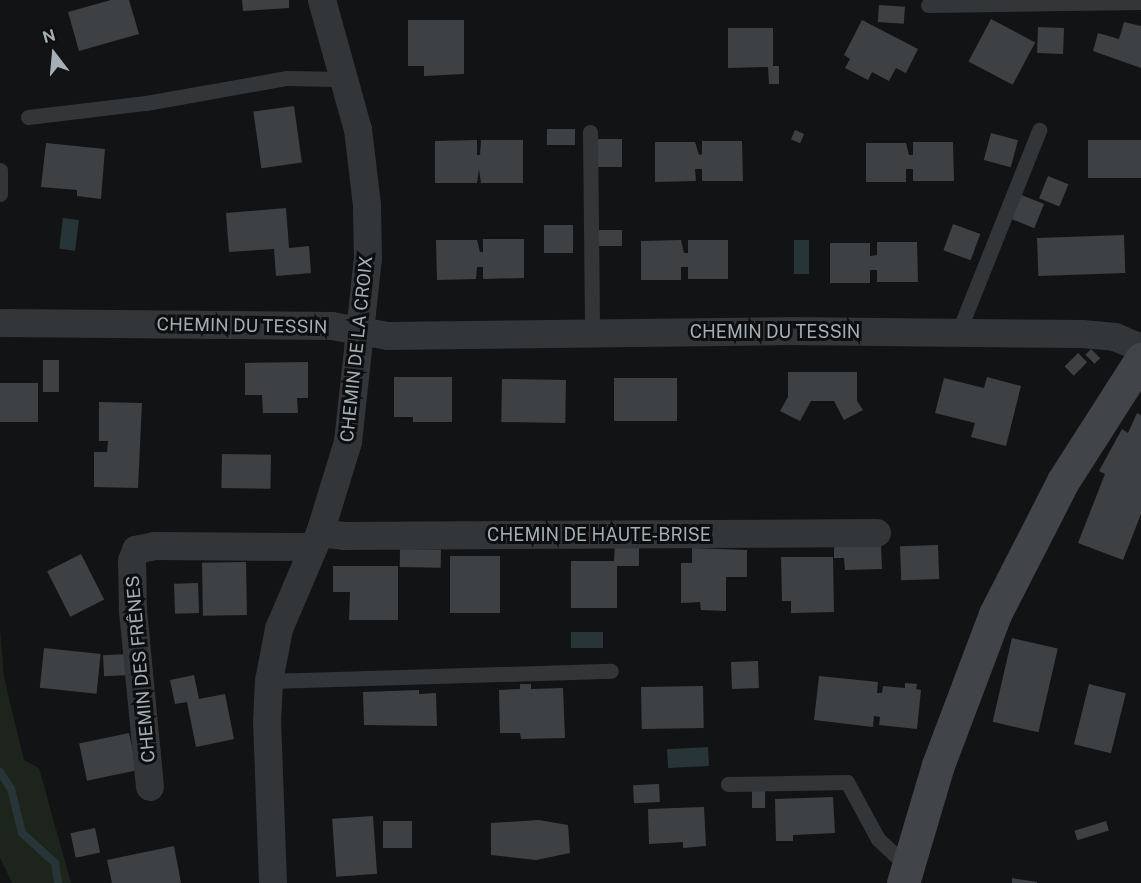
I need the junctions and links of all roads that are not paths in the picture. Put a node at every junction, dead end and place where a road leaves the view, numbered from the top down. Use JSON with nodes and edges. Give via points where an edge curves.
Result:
{"nodes":[{"id":1,"x":322,"y":0,"type":"edge"},
{"id":2,"x":1141,"y":2,"type":"edge"},
{"id":3,"x":928,"y":5,"type":"dead end"},
{"id":4,"x":343,"y":79,"type":"junction"},
{"id":5,"x":28,"y":117,"type":"dead end"},
{"id":6,"x":1039,"y":130,"type":"dead end"},
{"id":7,"x":590,"y":132,"type":"dead end"},
{"id":8,"x":0,"y":170,"type":"edge"},
{"id":9,"x":0,"y":194,"type":"edge"},
{"id":10,"x":0,"y":323,"type":"edge"},
{"id":11,"x":363,"y":332,"type":"junction"},
{"id":12,"x":958,"y":333,"type":"junction"},
{"id":13,"x":592,"y":334,"type":"junction"},
{"id":14,"x":1141,"y":348,"type":"edge"},
{"id":15,"x":1141,"y":359,"type":"edge"},
{"id":16,"x":877,"y":533,"type":"dead end"},
{"id":17,"x":317,"y":540,"type":"junction"},
{"id":18,"x":611,"y":671,"type":"dead end"},
{"id":19,"x":269,"y":681,"type":"junction"},
{"id":20,"x":728,"y":784,"type":"dead end"},
{"id":21,"x":150,"y":787,"type":"dead end"},
{"id":22,"x":906,"y":875,"type":"edge"},
{"id":23,"x":273,"y":883,"type":"edge"}],
"edges":[{"from":1,"to":4,"type":"street","name":"CHEMIN DE LA CROIX"},
{"from":2,"to":3,"type":"lane"},
{"from":4,"to":5,"type":"lane","via":[[287,78],[104,109]]},
{"from":4,"to":11,"type":"street","name":"CHEMIN DE LA CROIX","via":[[358,130],[367,205]]},
{"from":6,"to":12,"type":"lane"},
{"from":7,"to":13,"type":"lane"},
{"from":8,"to":9,"type":"lane"},
{"from":10,"to":11,"type":"street","name":"CHEMIN DU TESSIN","via":[[333,326]]},
{"from":11,"to":13,"type":"street","name":"CHEMIN DU TESSIN","via":[[388,336]]},
{"from":11,"to":17,"type":"street","name":"CHEMIN DE LA CROIX","via":[[348,442]]},
{"from":12,"to":13,"type":"street","name":"CHEMIN DU TESSIN"},
{"from":12,"to":14,"type":"street","name":"CHEMIN DU TESSIN","via":[[1082,334],[1115,337]]},
{"from":15,"to":22,"type":"main road","via":[[1063,481],[995,614],[938,765]]},
{"from":16,"to":17,"type":"street","name":"CHEMIN DE HAUTE-BRISE","via":[[344,536]]},
{"from":17,"to":19,"type":"street","name":"CHEMIN DE LA CROIX","via":[[279,629]]},
{"from":17,"to":21,"type":"street","name":"CHEMIN DES FRÊNES","via":[[136,550],[132,561],[133,610]]},
{"from":18,"to":19,"type":"lane"},
{"from":19,"to":23,"type":"street","name":"CHEMIN DE LA CROIX"},
{"from":20,"to":22,"type":"lane","via":[[847,782],[878,839]]}]}
